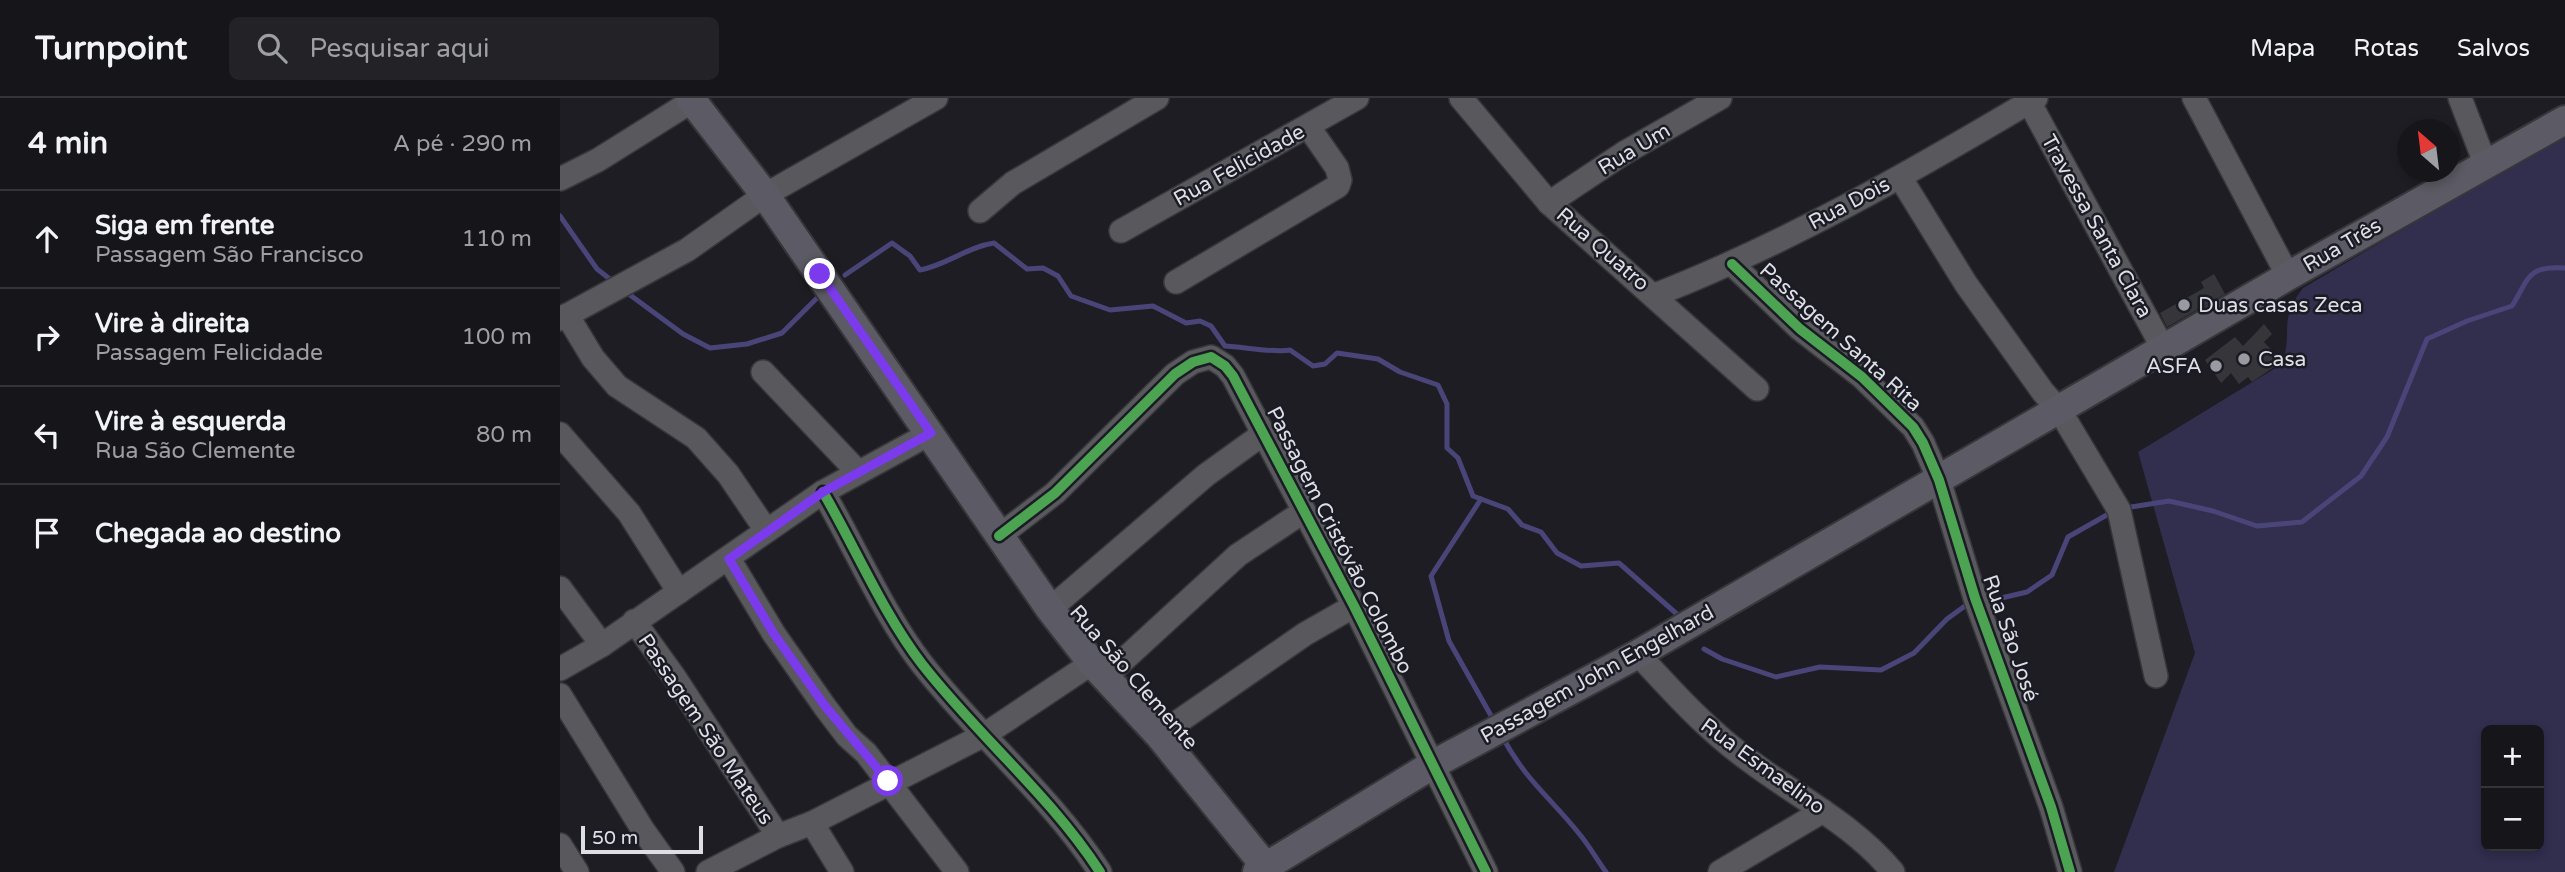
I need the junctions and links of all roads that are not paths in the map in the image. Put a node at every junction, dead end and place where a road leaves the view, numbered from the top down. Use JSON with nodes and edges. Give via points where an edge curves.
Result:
{"nodes":[{"id":1,"x":936,"y":98,"type":"edge"},
{"id":2,"x":1157,"y":98,"type":"edge"},
{"id":3,"x":1357,"y":98,"type":"edge"},
{"id":4,"x":1720,"y":98,"type":"edge"},
{"id":5,"x":2194,"y":98,"type":"edge"},
{"id":6,"x":2460,"y":98,"type":"edge"},
{"id":7,"x":693,"y":99,"type":"edge"},
{"id":8,"x":1463,"y":99,"type":"edge"},
{"id":9,"x":2030,"y":99,"type":"edge"},
{"id":10,"x":2565,"y":120,"type":"edge"},
{"id":11,"x":1308,"y":126,"type":"junction"},
{"id":12,"x":2485,"y":163,"type":"junction"},
{"id":13,"x":1900,"y":177,"type":"junction"},
{"id":14,"x":560,"y":179,"type":"edge"},
{"id":15,"x":765,"y":195,"type":"junction"},
{"id":16,"x":1549,"y":202,"type":"junction"},
{"id":17,"x":979,"y":211,"type":"dead end"},
{"id":18,"x":1121,"y":231,"type":"dead end"},
{"id":19,"x":1732,"y":264,"type":"junction"},
{"id":20,"x":2288,"y":276,"type":"junction"},
{"id":21,"x":1176,"y":282,"type":"dead end"},
{"id":22,"x":1655,"y":295,"type":"junction"},
{"id":23,"x":563,"y":317,"type":"edge"},
{"id":24,"x":2164,"y":350,"type":"junction"},
{"id":25,"x":763,"y":372,"type":"dead end"},
{"id":26,"x":1757,"y":389,"type":"dead end"},
{"id":27,"x":2060,"y":411,"type":"junction"},
{"id":28,"x":931,"y":433,"type":"junction"},
{"id":29,"x":560,"y":434,"type":"edge"},
{"id":30,"x":1264,"y":434,"type":"junction"},
{"id":31,"x":858,"y":472,"type":"junction"},
{"id":32,"x":1939,"y":480,"type":"junction"},
{"id":33,"x":823,"y":492,"type":"junction"},
{"id":34,"x":1303,"y":512,"type":"junction"},
{"id":35,"x":766,"y":530,"type":"junction"},
{"id":36,"x":999,"y":536,"type":"junction"},
{"id":37,"x":729,"y":559,"type":"junction"},
{"id":38,"x":560,"y":588,"type":"edge"},
{"id":39,"x":679,"y":592,"type":"junction"},
{"id":40,"x":1354,"y":606,"type":"junction"},
{"id":41,"x":1050,"y":609,"type":"junction"},
{"id":42,"x":634,"y":621,"type":"junction"},
{"id":43,"x":602,"y":645,"type":"junction"},
{"id":44,"x":1638,"y":653,"type":"junction"},
{"id":45,"x":560,"y":669,"type":"edge"},
{"id":46,"x":1098,"y":670,"type":"junction"},
{"id":47,"x":2156,"y":676,"type":"dead end"},
{"id":48,"x":560,"y":695,"type":"edge"},
{"id":49,"x":984,"y":735,"type":"junction"},
{"id":50,"x":1159,"y":735,"type":"junction"},
{"id":51,"x":1432,"y":765,"type":"junction"},
{"id":52,"x":888,"y":781,"type":"junction"},
{"id":53,"x":1823,"y":811,"type":"junction"},
{"id":54,"x":812,"y":823,"type":"junction"},
{"id":55,"x":778,"y":836,"type":"junction"},
{"id":56,"x":560,"y":845,"type":"edge"},
{"id":57,"x":1264,"y":870,"type":"edge"},
{"id":58,"x":578,"y":872,"type":"edge"},
{"id":59,"x":673,"y":872,"type":"edge"},
{"id":60,"x":708,"y":872,"type":"edge"},
{"id":61,"x":842,"y":872,"type":"edge"},
{"id":62,"x":957,"y":872,"type":"edge"},
{"id":63,"x":1100,"y":872,"type":"edge"},
{"id":64,"x":1486,"y":872,"type":"edge"},
{"id":65,"x":1720,"y":872,"type":"edge"},
{"id":66,"x":1893,"y":872,"type":"edge"},
{"id":67,"x":2070,"y":872,"type":"edge"}],
"edges":[{"from":1,"to":15,"type":"street"},
{"from":2,"to":17,"type":"street","via":[[1013,183]]},
{"from":3,"to":11,"type":"street","name":"Rua Felicidade"},
{"from":4,"to":16,"type":"street","name":"Rua Um"},
{"from":5,"to":20,"type":"street"},
{"from":6,"to":12,"type":"street"},
{"from":7,"to":14,"type":"street"},
{"from":7,"to":15,"type":"main road","name":"Rua São Clemente"},
{"from":8,"to":16,"type":"street","name":"Rua Quatro"},
{"from":9,"to":13,"type":"street","name":"Rua Dois"},
{"from":9,"to":24,"type":"street","name":"Travessa Santa Clara"},
{"from":10,"to":12,"type":"main road","name":"Rua Três"},
{"from":11,"to":18,"type":"street","name":"Rua Felicidade"},
{"from":11,"to":21,"type":"street","via":[[1337,168],[1338,186]]},
{"from":12,"to":20,"type":"main road","name":"Rua Três"},
{"from":13,"to":19,"type":"street","name":"Rua Dois"},
{"from":13,"to":27,"type":"street","via":[[1966,284]]},
{"from":15,"to":23,"type":"street","via":[[687,250]]},
{"from":15,"to":28,"type":"main road","name":"Rua São Clemente"},
{"from":16,"to":22,"type":"street","name":"Rua Quatro"},
{"from":19,"to":22,"type":"street","name":"Rua Dois"},
{"from":19,"to":32,"type":"street","name":"Passagem Santa Rita","via":[[1913,427]]},
{"from":20,"to":24,"type":"main road","name":"Rua Três"},
{"from":22,"to":26,"type":"street","name":"Rua Quatro"},
{"from":23,"to":35,"type":"street","via":[[617,386],[696,438],[728,474]]},
{"from":24,"to":27,"type":"main road","name":"Rua Três"},
{"from":25,"to":31,"type":"street"},
{"from":27,"to":32,"type":"main road","name":"Rua Três"},
{"from":27,"to":47,"type":"street","via":[[2119,510]]},
{"from":28,"to":31,"type":"street"},
{"from":28,"to":36,"type":"main road","name":"Rua São Clemente"},
{"from":29,"to":39,"type":"street","via":[[629,513]]},
{"from":30,"to":34,"type":"street","name":"Passagem Cristóvão Colombo"},
{"from":30,"to":36,"type":"street","name":"Passagem Cristóvão Colombo","via":[[1225,366],[1210,358],[1193,362],[1175,374],[1055,493]]},
{"from":30,"to":41,"type":"street","via":[[1206,475]]},
{"from":31,"to":33,"type":"street"},
{"from":32,"to":44,"type":"main road","name":"Passagem John Engelhard"},
{"from":32,"to":67,"type":"street","name":"Rua São José"},
{"from":33,"to":35,"type":"street"},
{"from":33,"to":49,"type":"street","via":[[900,632],[923,666]]},
{"from":34,"to":40,"type":"street","name":"Passagem Cristóvão Colombo"},
{"from":34,"to":46,"type":"street","via":[[1238,555]]},
{"from":35,"to":37,"type":"street"},
{"from":36,"to":41,"type":"main road","name":"Rua São Clemente"},
{"from":37,"to":39,"type":"street"},
{"from":37,"to":52,"type":"street","via":[[774,634],[830,713]]},
{"from":38,"to":43,"type":"street"},
{"from":39,"to":42,"type":"street"},
{"from":40,"to":50,"type":"street","via":[[1305,634]]},
{"from":40,"to":51,"type":"street","name":"Passagem Cristóvão Colombo"},
{"from":41,"to":46,"type":"main road","name":"Rua São Clemente"},
{"from":42,"to":43,"type":"street"},
{"from":42,"to":55,"type":"street","name":"Passagem São Mateus"},
{"from":43,"to":45,"type":"street"},
{"from":44,"to":51,"type":"main road","name":"Passagem John Engelhard"},
{"from":44,"to":53,"type":"street","name":"Rua Esmaelino","via":[[1692,714],[1749,761]]},
{"from":46,"to":49,"type":"street"},
{"from":46,"to":50,"type":"main road","name":"Rua São Clemente"},
{"from":48,"to":59,"type":"street"},
{"from":49,"to":52,"type":"street"},
{"from":49,"to":63,"type":"street","via":[[1062,820]]},
{"from":50,"to":57,"type":"main road","name":"Rua São Clemente"},
{"from":51,"to":57,"type":"main road","name":"Passagem John Engelhard"},
{"from":51,"to":64,"type":"street","name":"Passagem Cristóvão Colombo"},
{"from":52,"to":54,"type":"street"},
{"from":52,"to":62,"type":"street"},
{"from":53,"to":65,"type":"street"},
{"from":53,"to":66,"type":"street","name":"Rua Esmaelino","via":[[1857,834]]},
{"from":54,"to":55,"type":"street"},
{"from":54,"to":61,"type":"street"},
{"from":55,"to":60,"type":"street"},
{"from":56,"to":58,"type":"street"}]}
